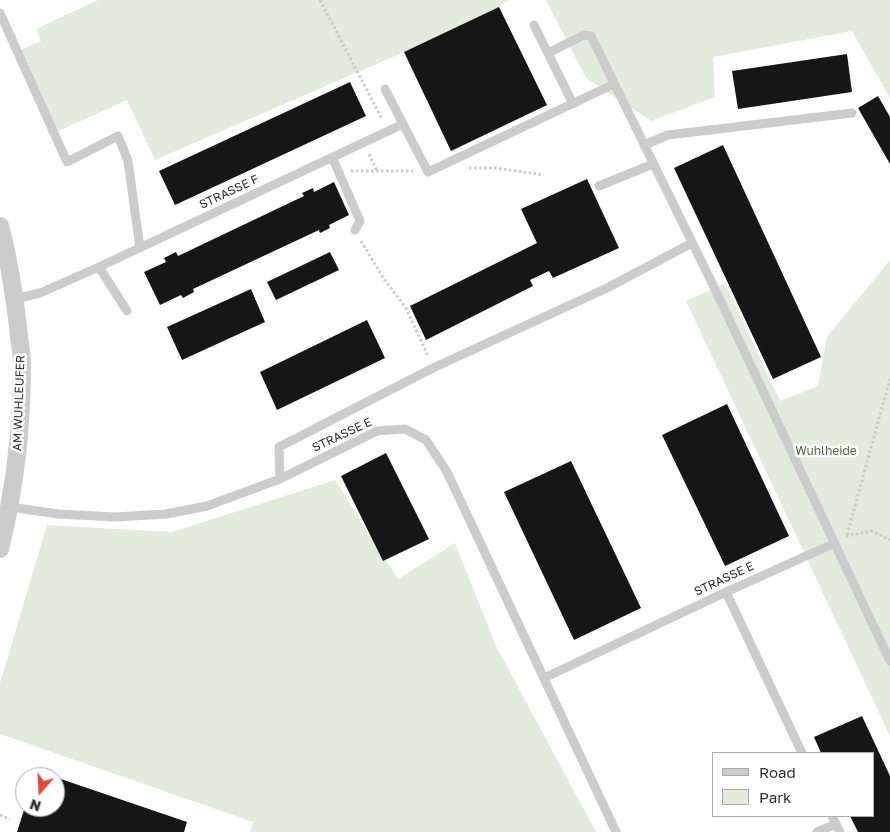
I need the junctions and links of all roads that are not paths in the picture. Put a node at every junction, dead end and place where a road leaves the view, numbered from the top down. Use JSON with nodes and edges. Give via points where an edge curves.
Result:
{"nodes":[{"id":1,"x":0,"y":13,"type":"edge"},
{"id":2,"x":534,"y":25,"type":"dead end"},
{"id":3,"x":548,"y":53,"type":"junction"},
{"id":4,"x":614,"y":84,"type":"junction"},
{"id":5,"x":385,"y":89,"type":"dead end"},
{"id":6,"x":573,"y":104,"type":"junction"},
{"id":7,"x":852,"y":114,"type":"dead end"},
{"id":8,"x":403,"y":124,"type":"junction"},
{"id":9,"x":644,"y":145,"type":"junction"},
{"id":10,"x":332,"y":157,"type":"junction"},
{"id":11,"x":654,"y":164,"type":"junction"},
{"id":12,"x":599,"y":186,"type":"dead end"},
{"id":13,"x":0,"y":226,"type":"edge"},
{"id":14,"x":355,"y":230,"type":"road end"},
{"id":15,"x":692,"y":243,"type":"junction"},
{"id":16,"x":140,"y":248,"type":"junction"},
{"id":17,"x":100,"y":267,"type":"junction"},
{"id":18,"x":15,"y":299,"type":"junction"},
{"id":19,"x":127,"y":311,"type":"dead end"},
{"id":20,"x":280,"y":479,"type":"junction"},
{"id":21,"x":10,"y":507,"type":"junction"},
{"id":22,"x":1,"y":542,"type":"edge"},
{"id":23,"x":835,"y":543,"type":"junction"},
{"id":24,"x":726,"y":592,"type":"junction"},
{"id":25,"x":890,"y":661,"type":"edge"},
{"id":26,"x":544,"y":678,"type":"junction"},
{"id":27,"x":802,"y":752,"type":"edge"},
{"id":28,"x":836,"y":824,"type":"edge"},
{"id":29,"x":616,"y":832,"type":"edge"},
{"id":30,"x":817,"y":832,"type":"edge"}],
"edges":[{"from":1,"to":16,"type":"lane","via":[[67,162],[118,136],[128,161]]},
{"from":2,"to":3,"type":"lane"},
{"from":3,"to":4,"type":"lane","via":[[584,35],[592,36]]},
{"from":3,"to":6,"type":"lane"},
{"from":4,"to":6,"type":"lane"},
{"from":4,"to":9,"type":"lane"},
{"from":5,"to":8,"type":"lane"},
{"from":6,"to":8,"type":"lane","via":[[428,172]]},
{"from":7,"to":9,"type":"lane","via":[[668,135]]},
{"from":8,"to":10,"type":"lane","name":"STRASSE F"},
{"from":9,"to":11,"type":"lane"},
{"from":10,"to":14,"type":"lane","via":[[360,221]]},
{"from":10,"to":16,"type":"lane","name":"STRASSE F"},
{"from":11,"to":12,"type":"lane"},
{"from":11,"to":15,"type":"lane"},
{"from":13,"to":18,"type":"street","name":"AM WUHLEUFER"},
{"from":15,"to":20,"type":"lane","via":[[607,288],[433,368],[279,447]]},
{"from":15,"to":23,"type":"lane"},
{"from":16,"to":17,"type":"lane","name":"STRASSE F"},
{"from":17,"to":18,"type":"lane","name":"STRASSE F","via":[[40,293]]},
{"from":17,"to":19,"type":"lane"},
{"from":18,"to":21,"type":"street","name":"AM WUHLEUFER","via":[[22,363],[19,438]]},
{"from":20,"to":21,"type":"lane","name":"STRASSE E","via":[[208,506],[166,514],[115,517]]},
{"from":20,"to":26,"type":"lane","name":"STRASSE E","via":[[378,431],[405,429],[426,440],[446,472]]},
{"from":21,"to":22,"type":"street","name":"AM WUHLEUFER"},
{"from":23,"to":24,"type":"lane","name":"STRASSE E"},
{"from":23,"to":25,"type":"lane"},
{"from":24,"to":26,"type":"lane","name":"STRASSE E"},
{"from":24,"to":27,"type":"lane"},
{"from":26,"to":29,"type":"lane","name":"STRASSE E"},
{"from":28,"to":30,"type":"lane"}]}
